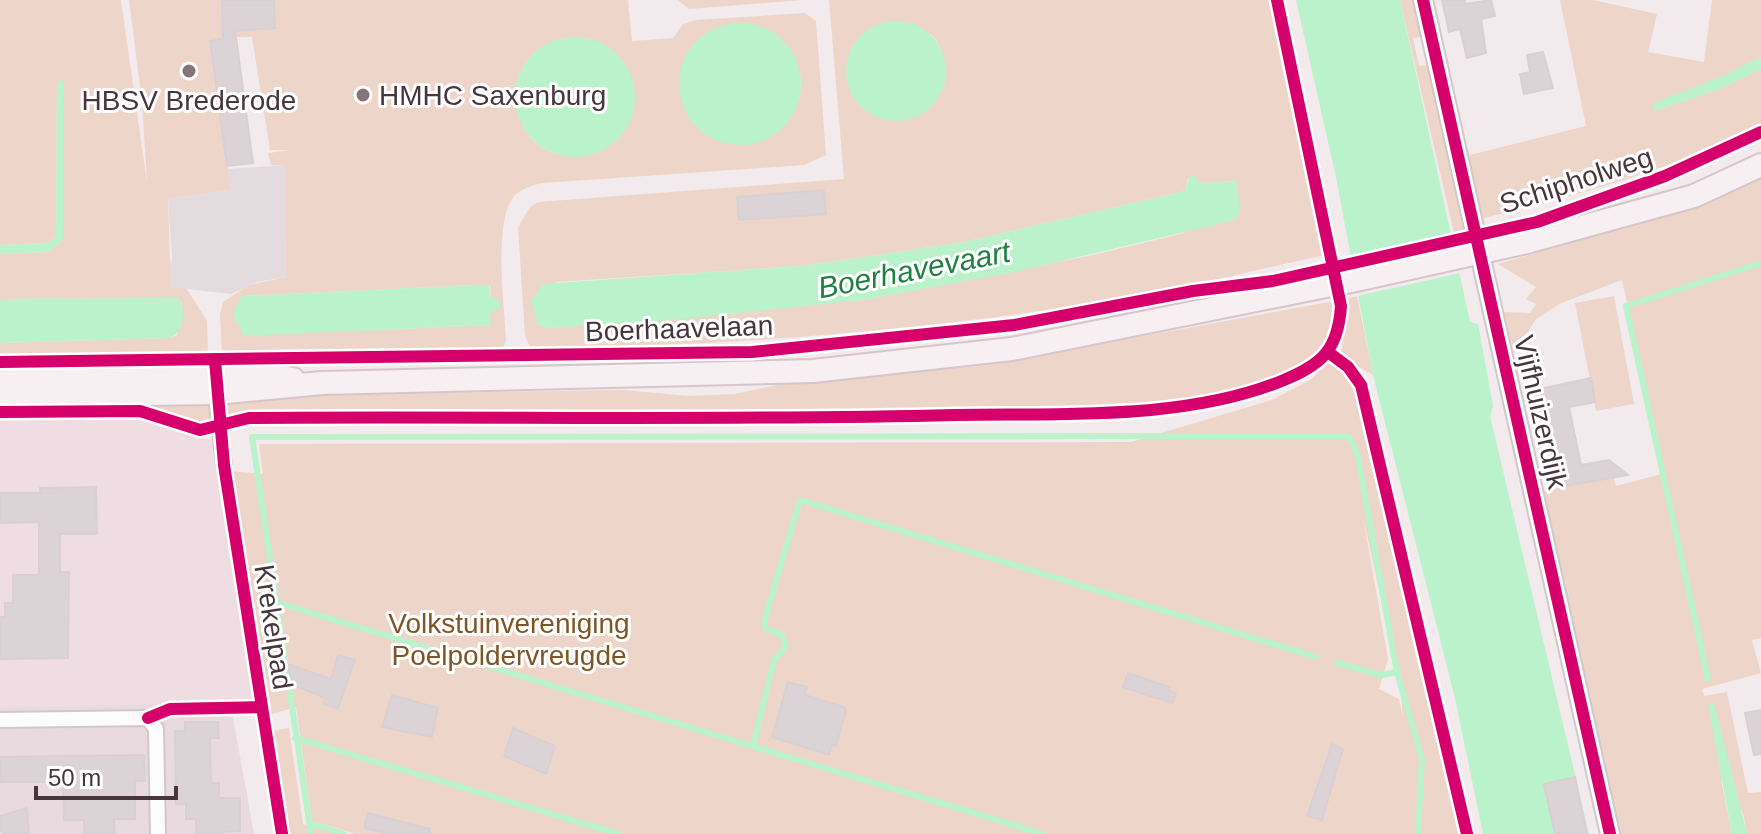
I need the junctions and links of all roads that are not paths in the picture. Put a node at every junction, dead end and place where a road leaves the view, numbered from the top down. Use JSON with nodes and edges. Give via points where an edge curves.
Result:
{"nodes":[{"id":1,"x":1423,"y":0,"type":"edge"},
{"id":2,"x":1761,"y":165,"type":"edge"},
{"id":3,"x":1356,"y":280,"type":"joint"},
{"id":4,"x":0,"y":378,"type":"edge"},
{"id":5,"x":215,"y":384,"type":"junction"},
{"id":6,"x":0,"y":396,"type":"edge"},
{"id":7,"x":224,"y":465,"type":"dead end"},
{"id":8,"x":0,"y":720,"type":"edge"},
{"id":9,"x":158,"y":834,"type":"edge"},
{"id":10,"x":1610,"y":834,"type":"edge"}],
"edges":[{"from":1,"to":10,"type":"street","name":"Vijfhuizerdijk"},
{"from":2,"to":3,"type":"main road","name":"Schipholweg","bridge":true,"via":[[1694,196],[1527,242]]},
{"from":3,"to":5,"type":"main road","name":"Boerhaavelaan","via":[[1012,349],[901,363],[725,376]]},
{"from":4,"to":5,"type":"main road","name":"Boerhaavelaan"},
{"from":5,"to":6,"type":"main road","name":"Boerhaavelaan"},
{"from":5,"to":7,"type":"street"},
{"from":8,"to":9,"type":"street","via":[[148,718],[156,729]]}]}
